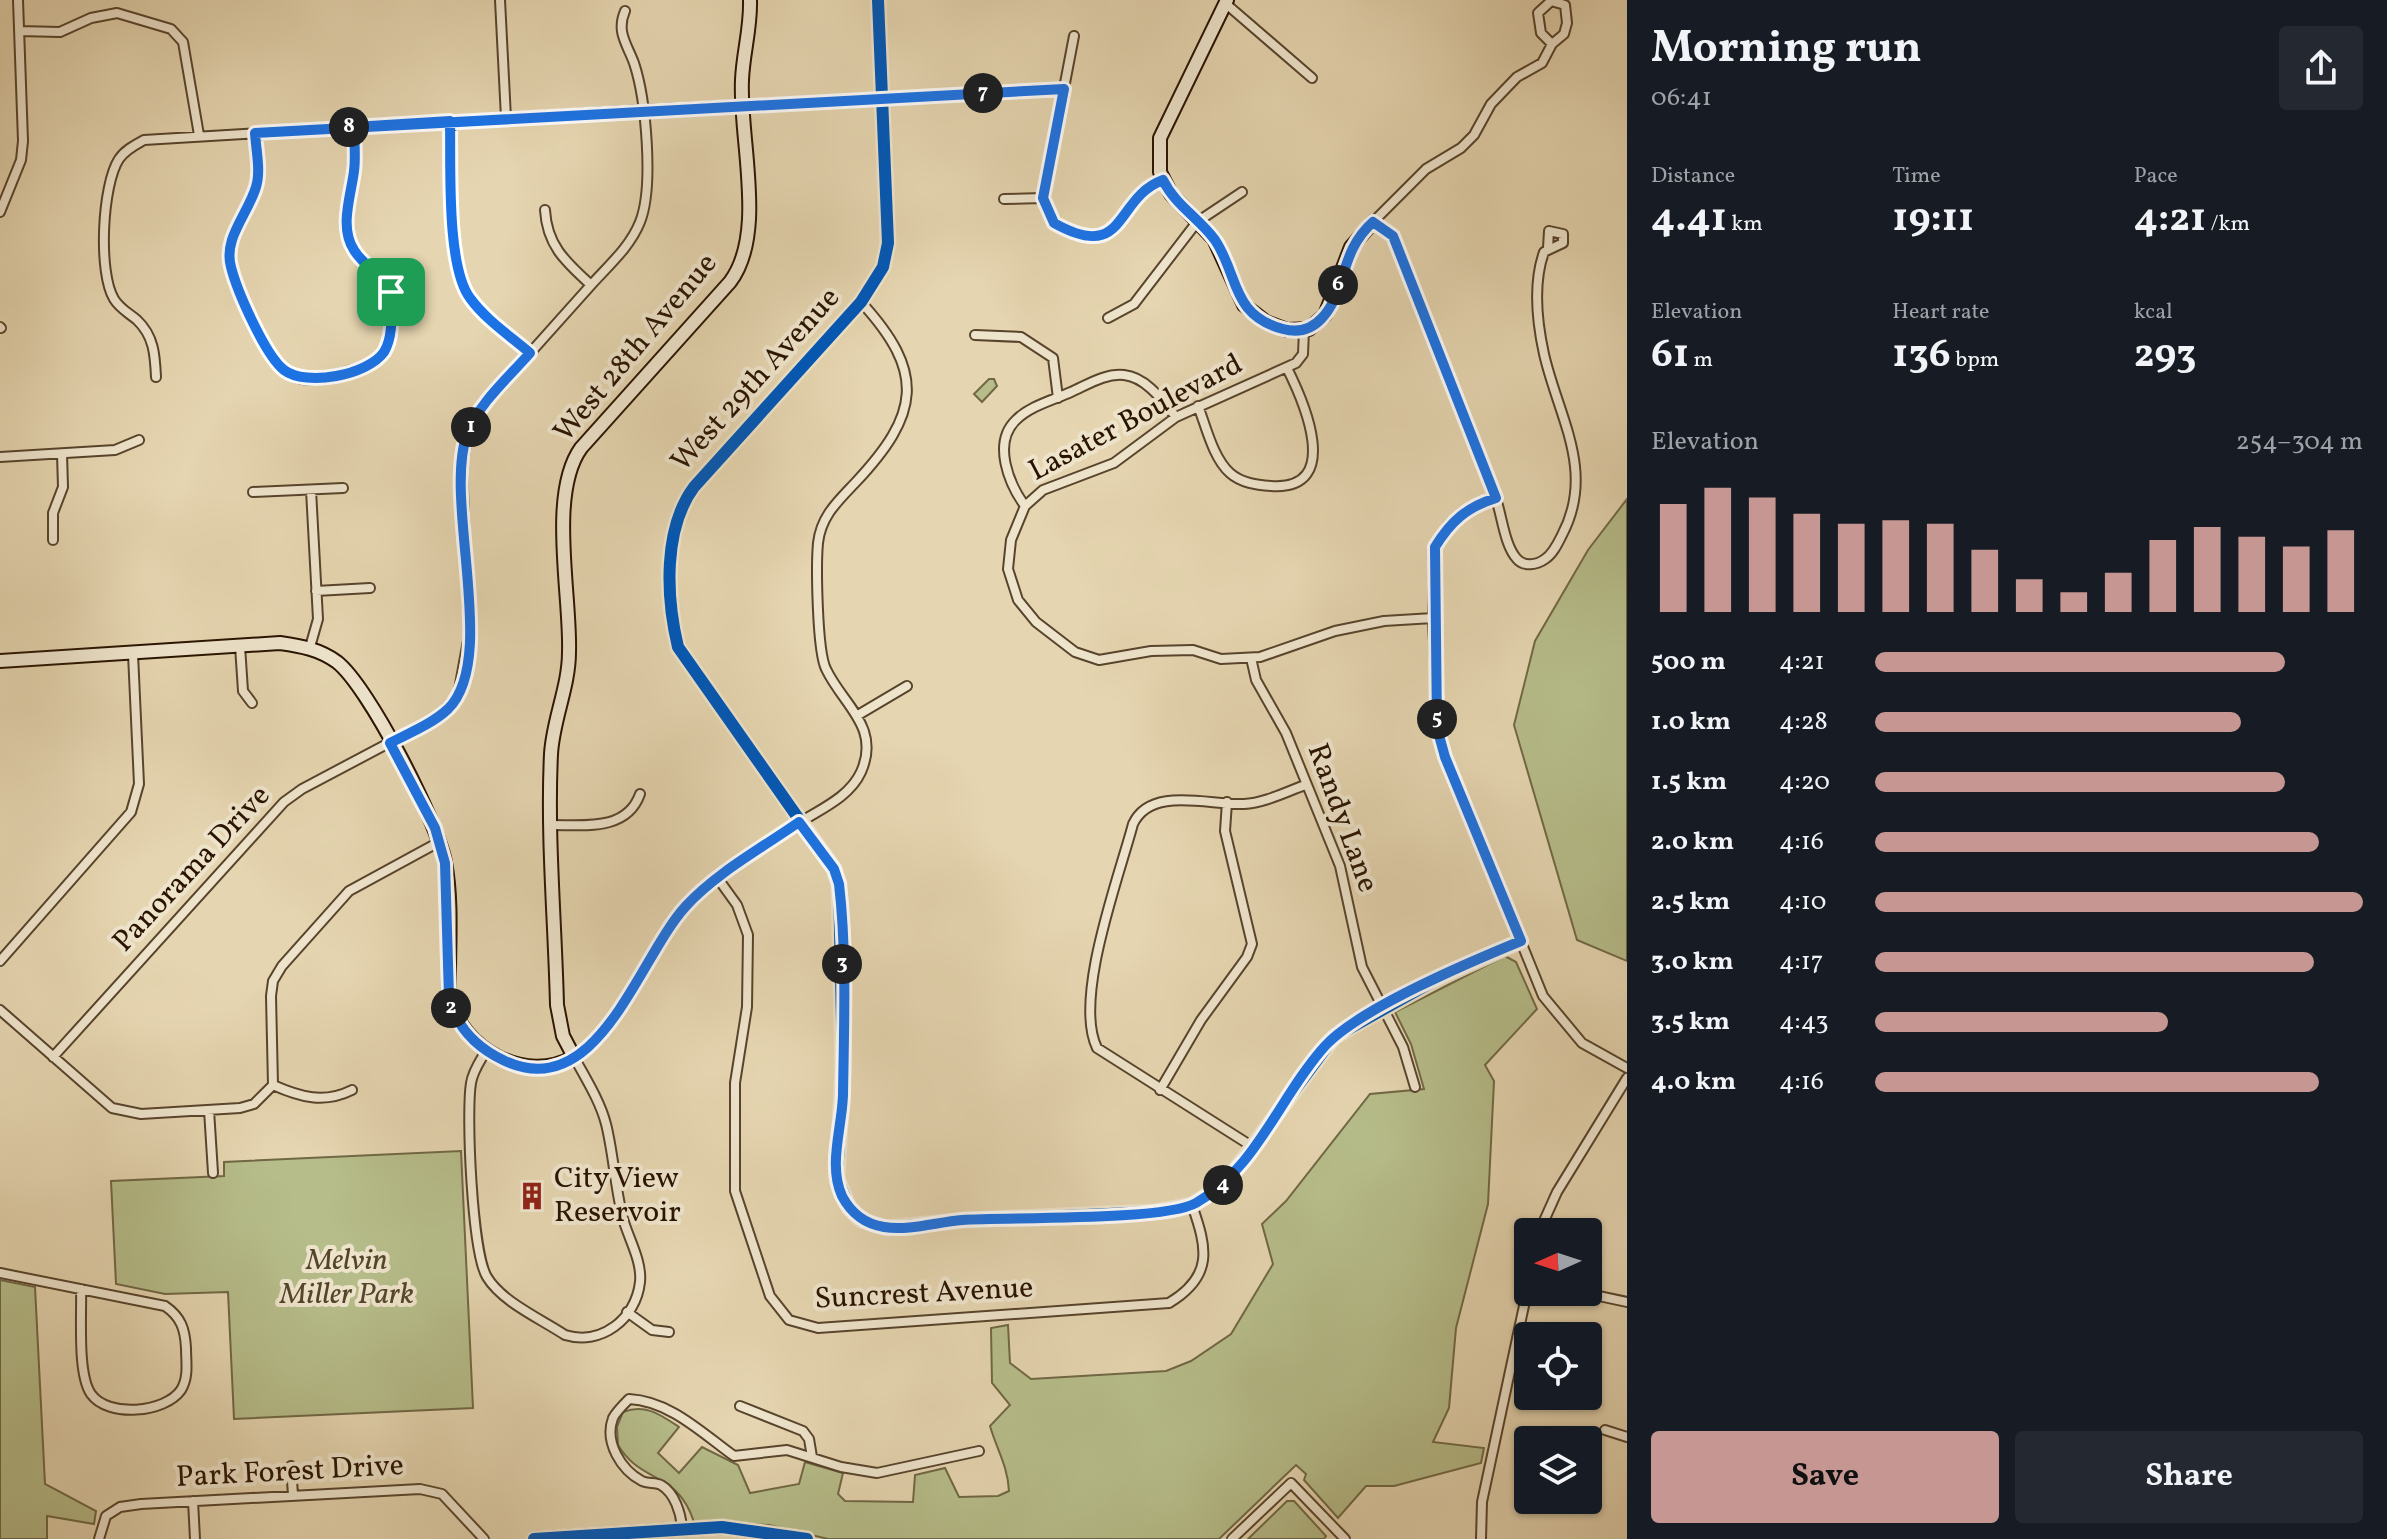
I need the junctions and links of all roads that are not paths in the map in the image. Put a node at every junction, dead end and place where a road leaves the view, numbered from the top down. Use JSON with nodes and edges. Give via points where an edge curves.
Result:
{"nodes":[{"id":1,"x":18,"y":0,"type":"edge"},
{"id":2,"x":500,"y":0,"type":"edge"},
{"id":3,"x":750,"y":0,"type":"edge"},
{"id":4,"x":878,"y":0,"type":"edge"},
{"id":5,"x":1226,"y":2,"type":"edge"},
{"id":6,"x":625,"y":11,"type":"dead end"},
{"id":7,"x":19,"y":31,"type":"junction"},
{"id":8,"x":1074,"y":36,"type":"dead end"},
{"id":9,"x":1552,"y":44,"type":"junction"},
{"id":10,"x":1312,"y":78,"type":"dead end"},
{"id":11,"x":1064,"y":89,"type":"junction"},
{"id":12,"x":882,"y":97,"type":"junction"},
{"id":13,"x":743,"y":106,"type":"junction"},
{"id":14,"x":643,"y":110,"type":"junction"},
{"id":15,"x":506,"y":118,"type":"junction"},
{"id":16,"x":450,"y":121,"type":"junction"},
{"id":17,"x":354,"y":127,"type":"junction"},
{"id":18,"x":255,"y":133,"type":"junction"},
{"id":19,"x":199,"y":135,"type":"junction"},
{"id":20,"x":1163,"y":180,"type":"junction"},
{"id":21,"x":1242,"y":192,"type":"dead end"},
{"id":22,"x":1043,"y":198,"type":"junction"},
{"id":23,"x":1004,"y":199,"type":"dead end"},
{"id":24,"x":545,"y":210,"type":"dead end"},
{"id":25,"x":0,"y":212,"type":"edge"},
{"id":26,"x":1197,"y":222,"type":"junction"},
{"id":27,"x":1373,"y":222,"type":"junction"},
{"id":28,"x":1548,"y":248,"type":"dead end"},
{"id":29,"x":591,"y":285,"type":"junction"},
{"id":30,"x":861,"y":302,"type":"junction"},
{"id":31,"x":1108,"y":318,"type":"dead end"},
{"id":32,"x":1304,"y":330,"type":"junction"},
{"id":33,"x":975,"y":335,"type":"dead end"},
{"id":34,"x":530,"y":353,"type":"junction"},
{"id":35,"x":1287,"y":368,"type":"junction"},
{"id":36,"x":156,"y":377,"type":"dead end"},
{"id":37,"x":1058,"y":398,"type":"junction"},
{"id":38,"x":1198,"y":406,"type":"junction"},
{"id":39,"x":1176,"y":417,"type":"junction"},
{"id":40,"x":139,"y":440,"type":"dead end"},
{"id":41,"x":62,"y":454,"type":"junction"},
{"id":42,"x":0,"y":457,"type":"edge"},
{"id":43,"x":343,"y":488,"type":"dead end"},
{"id":44,"x":311,"y":490,"type":"junction"},
{"id":45,"x":253,"y":492,"type":"dead end"},
{"id":46,"x":1496,"y":498,"type":"junction"},
{"id":47,"x":1025,"y":506,"type":"junction"},
{"id":48,"x":53,"y":540,"type":"dead end"},
{"id":49,"x":370,"y":588,"type":"dead end"},
{"id":50,"x":316,"y":591,"type":"junction"},
{"id":51,"x":1433,"y":618,"type":"junction"},
{"id":52,"x":240,"y":646,"type":"junction"},
{"id":53,"x":310,"y":647,"type":"junction"},
{"id":54,"x":133,"y":654,"type":"junction"},
{"id":55,"x":1251,"y":658,"type":"junction"},
{"id":56,"x":0,"y":661,"type":"edge"},
{"id":57,"x":907,"y":686,"type":"dead end"},
{"id":58,"x":252,"y":703,"type":"dead end"},
{"id":59,"x":858,"y":715,"type":"junction"},
{"id":60,"x":390,"y":743,"type":"junction"},
{"id":61,"x":1305,"y":785,"type":"junction"},
{"id":62,"x":640,"y":794,"type":"dead end"},
{"id":63,"x":1227,"y":802,"type":"junction"},
{"id":64,"x":799,"y":822,"type":"junction"},
{"id":65,"x":552,"y":825,"type":"junction"},
{"id":66,"x":439,"y":842,"type":"junction"},
{"id":67,"x":719,"y":880,"type":"junction"},
{"id":68,"x":1521,"y":941,"type":"junction"},
{"id":69,"x":0,"y":961,"type":"edge"},
{"id":70,"x":1383,"y":1008,"type":"junction"},
{"id":71,"x":0,"y":1010,"type":"edge"},
{"id":72,"x":487,"y":1049,"type":"junction"},
{"id":73,"x":53,"y":1057,"type":"junction"},
{"id":74,"x":574,"y":1057,"type":"junction"},
{"id":75,"x":1627,"y":1068,"type":"edge"},
{"id":76,"x":1627,"y":1078,"type":"edge"},
{"id":77,"x":273,"y":1085,"type":"junction"},
{"id":78,"x":1415,"y":1087,"type":"dead end"},
{"id":79,"x":352,"y":1090,"type":"dead end"},
{"id":80,"x":1160,"y":1090,"type":"junction"},
{"id":81,"x":209,"y":1110,"type":"junction"},
{"id":82,"x":1253,"y":1147,"type":"junction"},
{"id":83,"x":213,"y":1173,"type":"dead end"},
{"id":84,"x":1192,"y":1205,"type":"junction"},
{"id":85,"x":1545,"y":1218,"type":"edge"},
{"id":86,"x":0,"y":1273,"type":"edge"},
{"id":87,"x":81,"y":1289,"type":"junction"},
{"id":88,"x":1602,"y":1297,"type":"edge"},
{"id":89,"x":1627,"y":1302,"type":"edge"},
{"id":90,"x":1524,"y":1306,"type":"edge"},
{"id":91,"x":627,"y":1312,"type":"junction"},
{"id":92,"x":669,"y":1332,"type":"dead end"},
{"id":93,"x":740,"y":1406,"type":"dead end"},
{"id":94,"x":1605,"y":1430,"type":"dead end"},
{"id":95,"x":1627,"y":1437,"type":"edge"},
{"id":96,"x":979,"y":1451,"type":"dead end"},
{"id":97,"x":812,"y":1457,"type":"junction"},
{"id":98,"x":291,"y":1466,"type":"dead end"},
{"id":99,"x":293,"y":1495,"type":"junction"},
{"id":100,"x":193,"y":1501,"type":"junction"},
{"id":101,"x":682,"y":1528,"type":"junction"},
{"id":102,"x":99,"y":1539,"type":"edge"},
{"id":103,"x":195,"y":1539,"type":"edge"},
{"id":104,"x":484,"y":1539,"type":"edge"},
{"id":105,"x":534,"y":1539,"type":"edge"},
{"id":106,"x":807,"y":1539,"type":"edge"},
{"id":107,"x":1232,"y":1539,"type":"edge"},
{"id":108,"x":1345,"y":1539,"type":"edge"},
{"id":109,"x":1481,"y":1539,"type":"edge"}],
"edges":[{"from":1,"to":7,"type":"street"},
{"from":2,"to":15,"type":"street"},
{"from":3,"to":13,"type":"street","name":"West 28th Avenue"},
{"from":4,"to":12,"type":"street","name":"West 29th Avenue"},
{"from":5,"to":10,"type":"street"},
{"from":5,"to":20,"type":"street","via":[[1163,128],[1158,148]]},
{"from":6,"to":14,"type":"street","name":"Panorama Drive","via":[[621,31]]},
{"from":7,"to":19,"type":"street","via":[[60,32],[117,13],[179,34]]},
{"from":7,"to":25,"type":"street","via":[[23,141]]},
{"from":8,"to":11,"type":"street"},
{"from":9,"to":9,"type":"street","via":[[1541,33],[1538,13],[1559,1],[1565,5],[1567,23],[1560,40]]},
{"from":9,"to":27,"type":"street","via":[[1542,63],[1502,92],[1461,148],[1426,169]]},
{"from":11,"to":12,"type":"street"},
{"from":11,"to":22,"type":"street"},
{"from":12,"to":13,"type":"street"},
{"from":12,"to":30,"type":"street","name":"West 29th Avenue","via":[[888,243],[883,267]]},
{"from":13,"to":14,"type":"street"},
{"from":13,"to":65,"type":"street","name":"West 28th Avenue","via":[[748,223],[742,264],[595,432],[567,473],[569,652],[551,754]]},
{"from":14,"to":15,"type":"street"},
{"from":14,"to":29,"type":"street","name":"Panorama Drive","via":[[646,183],[641,220],[625,249]]},
{"from":15,"to":16,"type":"street"},
{"from":16,"to":17,"type":"street"},
{"from":16,"to":34,"type":"street","via":[[455,252],[462,285],[470,299]]},
{"from":17,"to":18,"type":"street"},
{"from":17,"to":18,"type":"street","via":[[348,237],[353,250],[385,279],[391,292],[390,337],[385,350],[366,366],[320,379],[293,376],[281,368],[230,264],[233,235],[258,178]]},
{"from":18,"to":19,"type":"street"},
{"from":19,"to":36,"type":"street","via":[[144,140],[119,159],[112,174],[107,283],[114,299],[148,334]]},
{"from":20,"to":22,"type":"street","via":[[1139,192],[1121,224],[1102,235],[1077,233],[1054,223]]},
{"from":20,"to":26,"type":"street"},
{"from":21,"to":26,"type":"street"},
{"from":22,"to":23,"type":"street"},
{"from":24,"to":29,"type":"street","via":[[553,245]]},
{"from":26,"to":31,"type":"street","via":[[1134,304]]},
{"from":26,"to":32,"type":"street","via":[[1219,248],[1244,305],[1277,327]]},
{"from":27,"to":32,"type":"street","via":[[1351,247],[1325,315]]},
{"from":27,"to":46,"type":"street","via":[[1393,236]]},
{"from":28,"to":46,"type":"street","via":[[1537,288],[1544,352],[1566,416],[1576,493],[1572,513],[1547,559],[1519,562]]},
{"from":29,"to":34,"type":"street","name":"Panorama Drive"},
{"from":30,"to":59,"type":"street","via":[[902,357],[907,385],[904,414],[890,445],[832,507],[822,522],[818,545],[825,668]]},
{"from":30,"to":64,"type":"street","name":"West 29th Avenue","via":[[694,487],[673,528],[678,647]]},
{"from":32,"to":35,"type":"street","name":"Lasater Boulevard","via":[[1303,354]]},
{"from":33,"to":37,"type":"street","via":[[1021,337],[1044,350],[1053,358]]},
{"from":34,"to":60,"type":"street","name":"Panorama Drive","via":[[481,408],[463,449],[469,635],[463,682],[438,717]]},
{"from":35,"to":38,"type":"street","name":"Lasater Boulevard"},
{"from":35,"to":38,"type":"street","via":[[1308,414],[1314,447],[1309,467],[1295,481],[1258,484],[1228,472]]},
{"from":37,"to":39,"type":"street","via":[[1103,378],[1125,375],[1144,383]]},
{"from":37,"to":47,"type":"street","via":[[1013,422],[1005,440],[1004,459]]},
{"from":38,"to":39,"type":"street","name":"Lasater Boulevard"},
{"from":39,"to":47,"type":"street","name":"Lasater Boulevard","via":[[1114,463],[1043,490]]},
{"from":40,"to":41,"type":"street","via":[[115,450]]},
{"from":41,"to":42,"type":"street"},
{"from":41,"to":48,"type":"street","via":[[63,487],[53,513]]},
{"from":43,"to":44,"type":"street"},
{"from":44,"to":45,"type":"street"},
{"from":44,"to":50,"type":"street"},
{"from":46,"to":51,"type":"street","via":[[1462,513],[1435,547]]},
{"from":47,"to":55,"type":"street","name":"Lasater Boulevard","via":[[1011,540],[1012,583],[1027,613],[1075,652],[1099,660],[1193,650],[1221,659]]},
{"from":49,"to":50,"type":"street"},
{"from":50,"to":53,"type":"street","via":[[318,619]]},
{"from":51,"to":55,"type":"street","name":"Lasater Boulevard","via":[[1335,631],[1289,650]]},
{"from":51,"to":68,"type":"street","via":[[1439,740]]},
{"from":52,"to":53,"type":"street"},
{"from":52,"to":54,"type":"street"},
{"from":52,"to":58,"type":"street","via":[[243,691]]},
{"from":53,"to":60,"type":"street","via":[[355,680]]},
{"from":54,"to":56,"type":"street"},
{"from":54,"to":69,"type":"street","via":[[139,784],[131,812]]},
{"from":55,"to":61,"type":"street","name":"Randy Lane","via":[[1256,680],[1282,723]]},
{"from":57,"to":59,"type":"street"},
{"from":59,"to":64,"type":"street","via":[[867,741],[860,775],[837,799]]},
{"from":60,"to":66,"type":"street"},
{"from":60,"to":73,"type":"street","name":"Panorama Drive","via":[[284,802]]},
{"from":61,"to":63,"type":"street","via":[[1249,804]]},
{"from":61,"to":70,"type":"street","name":"Randy Lane","via":[[1343,875],[1362,967]]},
{"from":62,"to":65,"type":"street","via":[[634,809],[613,822]]},
{"from":63,"to":80,"type":"street","via":[[1225,831],[1252,944]]},
{"from":63,"to":80,"type":"street","via":[[1160,802],[1138,815],[1096,961],[1091,1027],[1097,1048]]},
{"from":64,"to":67,"type":"street"},
{"from":64,"to":84,"type":"street","name":"West 29th Avenue","via":[[839,884],[843,1082],[836,1160],[839,1186],[861,1220],[887,1228],[1154,1212]]},
{"from":65,"to":74,"type":"street","name":"West 28th Avenue","via":[[558,1020]]},
{"from":66,"to":72,"type":"street","via":[[445,863],[449,997],[462,1028]]},
{"from":66,"to":77,"type":"street","via":[[349,891],[282,966],[271,996]]},
{"from":67,"to":74,"type":"street","via":[[684,907],[604,1032]]},
{"from":67,"to":84,"type":"street","name":"Suncrest Avenue","via":[[737,905],[748,935],[747,1007],[735,1083],[735,1191],[770,1296],[789,1320],[818,1328],[1169,1303],[1193,1285],[1202,1270],[1204,1235]]},
{"from":68,"to":70,"type":"street","name":"West 29th Avenue"},
{"from":68,"to":75,"type":"street","via":[[1556,1016],[1582,1043]]},
{"from":70,"to":78,"type":"street","name":"Randy Lane","via":[[1406,1053]]},
{"from":70,"to":82,"type":"street","name":"West 29th Avenue","via":[[1327,1044]]},
{"from":71,"to":73,"type":"street"},
{"from":72,"to":74,"type":"street","via":[[528,1067],[552,1066]]},
{"from":72,"to":91,"type":"street","via":[[475,1069],[470,1094],[474,1230],[481,1264],[498,1290],[577,1339],[601,1337]]},
{"from":73,"to":81,"type":"street","via":[[112,1108],[141,1114]]},
{"from":74,"to":91,"type":"street","name":"West 28th Avenue","via":[[606,1125],[623,1219],[639,1266],[637,1293]]},
{"from":76,"to":85,"type":"street"},
{"from":77,"to":79,"type":"street","via":[[322,1099]]},
{"from":77,"to":81,"type":"street","via":[[254,1104]]},
{"from":80,"to":82,"type":"street"},
{"from":81,"to":83,"type":"street"},
{"from":82,"to":84,"type":"street","name":"West 29th Avenue","via":[[1225,1184]]},
{"from":86,"to":87,"type":"street"},
{"from":87,"to":87,"type":"street","via":[[158,1303],[179,1318],[187,1372],[176,1396],[159,1405],[117,1409],[91,1394],[84,1370]]},
{"from":88,"to":89,"type":"street"},
{"from":90,"to":109,"type":"street","via":[[1482,1502]]},
{"from":91,"to":92,"type":"street","via":[[652,1330]]},
{"from":93,"to":97,"type":"street","via":[[803,1431]]},
{"from":94,"to":95,"type":"street"},
{"from":96,"to":97,"type":"street","via":[[877,1473]]},
{"from":97,"to":101,"type":"street","via":[[787,1450],[734,1456],[673,1412],[647,1400],[629,1399],[613,1418],[616,1455],[643,1482],[660,1485],[673,1498]]},
{"from":98,"to":99,"type":"street"},
{"from":99,"to":100,"type":"street","name":"Park Forest Drive"},
{"from":99,"to":104,"type":"street","name":"Park Forest Drive","via":[[432,1490],[450,1501]]},
{"from":100,"to":102,"type":"street","name":"Park Forest Drive","via":[[120,1507],[106,1516]]},
{"from":100,"to":103,"type":"street"},
{"from":101,"to":105,"type":"street"},
{"from":101,"to":106,"type":"street","via":[[741,1529]]},
{"from":107,"to":108,"type":"street","via":[[1291,1483]]}]}
